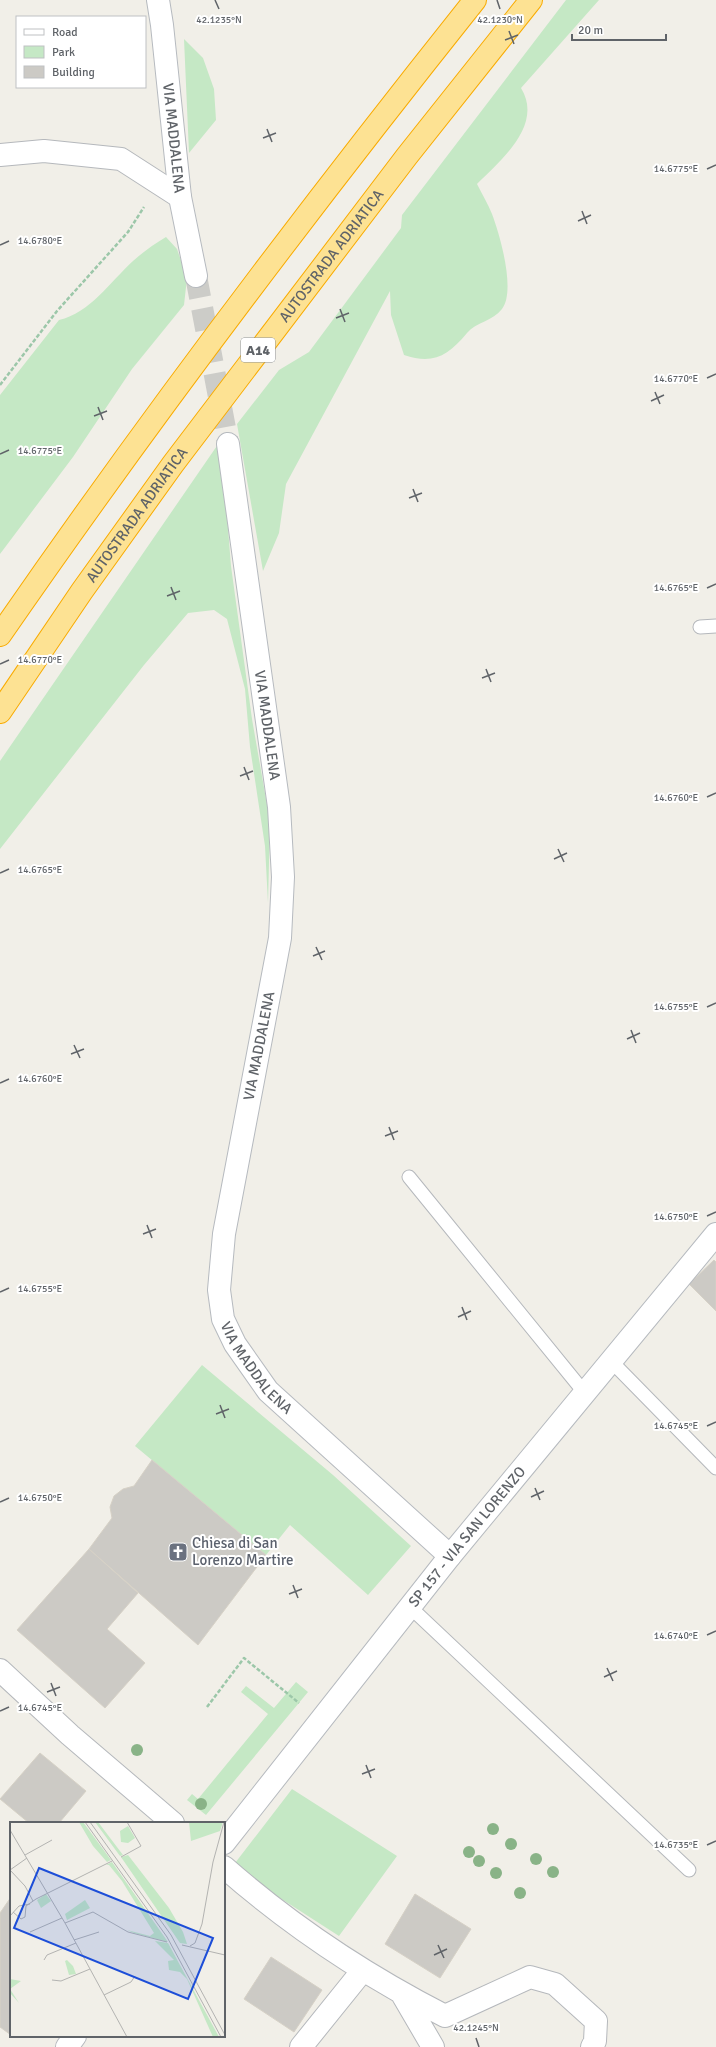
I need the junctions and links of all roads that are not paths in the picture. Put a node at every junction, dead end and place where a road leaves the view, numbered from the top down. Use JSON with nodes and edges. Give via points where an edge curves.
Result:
{"nodes":[{"id":1,"x":158,"y":0,"type":"edge"},
{"id":2,"x":475,"y":0,"type":"edge"},
{"id":3,"x":531,"y":0,"type":"edge"},
{"id":4,"x":0,"y":155,"type":"edge"},
{"id":5,"x":180,"y":197,"type":"junction"},
{"id":6,"x":196,"y":276,"type":"tunnel mouth"},
{"id":7,"x":228,"y":444,"type":"tunnel mouth"},
{"id":8,"x":716,"y":626,"type":"edge"},
{"id":9,"x":700,"y":627,"type":"dead end"},
{"id":10,"x":0,"y":635,"type":"edge"},
{"id":11,"x":0,"y":712,"type":"edge"},
{"id":12,"x":409,"y":1177,"type":"dead end"},
{"id":13,"x":716,"y":1234,"type":"edge"},
{"id":14,"x":611,"y":1361,"type":"junction"},
{"id":15,"x":584,"y":1392,"type":"junction"},
{"id":16,"x":716,"y":1468,"type":"edge"},
{"id":17,"x":450,"y":1556,"type":"junction"},
{"id":18,"x":410,"y":1607,"type":"junction"},
{"id":19,"x":0,"y":1670,"type":"edge"},
{"id":20,"x":172,"y":1822,"type":"edge"},
{"id":21,"x":225,"y":1842,"type":"edge"},
{"id":22,"x":225,"y":1868,"type":"edge"},
{"id":23,"x":689,"y":1870,"type":"dead end"},
{"id":24,"x":363,"y":1970,"type":"junction"},
{"id":25,"x":402,"y":1994,"type":"junction"},
{"id":26,"x":75,"y":2037,"type":"edge"},
{"id":27,"x":67,"y":2047,"type":"edge"},
{"id":28,"x":300,"y":2047,"type":"edge"},
{"id":29,"x":433,"y":2047,"type":"edge"},
{"id":30,"x":592,"y":2047,"type":"edge"}],
"edges":[{"from":1,"to":5,"type":"street","name":"VIA MADDALENA"},
{"from":2,"to":10,"type":"highway","number":"A14","via":[[361,142],[149,424]]},
{"from":3,"to":11,"type":"highway","name":"AUTOSTRADA ADRIATICA","number":"A14","via":[[407,156],[178,458],[82,591]]},
{"from":4,"to":5,"type":"street","via":[[44,151],[121,159]]},
{"from":5,"to":6,"type":"street","name":"VIA MADDALENA"},
{"from":7,"to":17,"type":"street","name":"VIA MADDALENA","via":[[279,807],[283,878],[280,938],[224,1234],[219,1290],[223,1319],[235,1344],[268,1391]]},
{"from":8,"to":9,"type":"lane"},
{"from":12,"to":15,"type":"lane"},
{"from":13,"to":14,"type":"street","name":"SP 157 - VIA SAN LORENZO"},
{"from":14,"to":15,"type":"street","name":"SP 157 - VIA SAN LORENZO"},
{"from":14,"to":16,"type":"lane"},
{"from":15,"to":17,"type":"street","name":"SP 157 - VIA SAN LORENZO"},
{"from":17,"to":18,"type":"street","name":"SP 157 - VIA SAN LORENZO"},
{"from":18,"to":21,"type":"street","name":"SP 157 - VIA SAN LORENZO"},
{"from":18,"to":23,"type":"lane"},
{"from":19,"to":20,"type":"street","via":[[70,1735]]},
{"from":22,"to":24,"type":"street","via":[[331,1951]]},
{"from":24,"to":25,"type":"street"},
{"from":24,"to":28,"type":"street"},
{"from":25,"to":29,"type":"street"},
{"from":25,"to":30,"type":"street","via":[[445,2016],[530,1977],[555,1984],[596,2021],[595,2041]]},
{"from":26,"to":27,"type":"street"}]}
